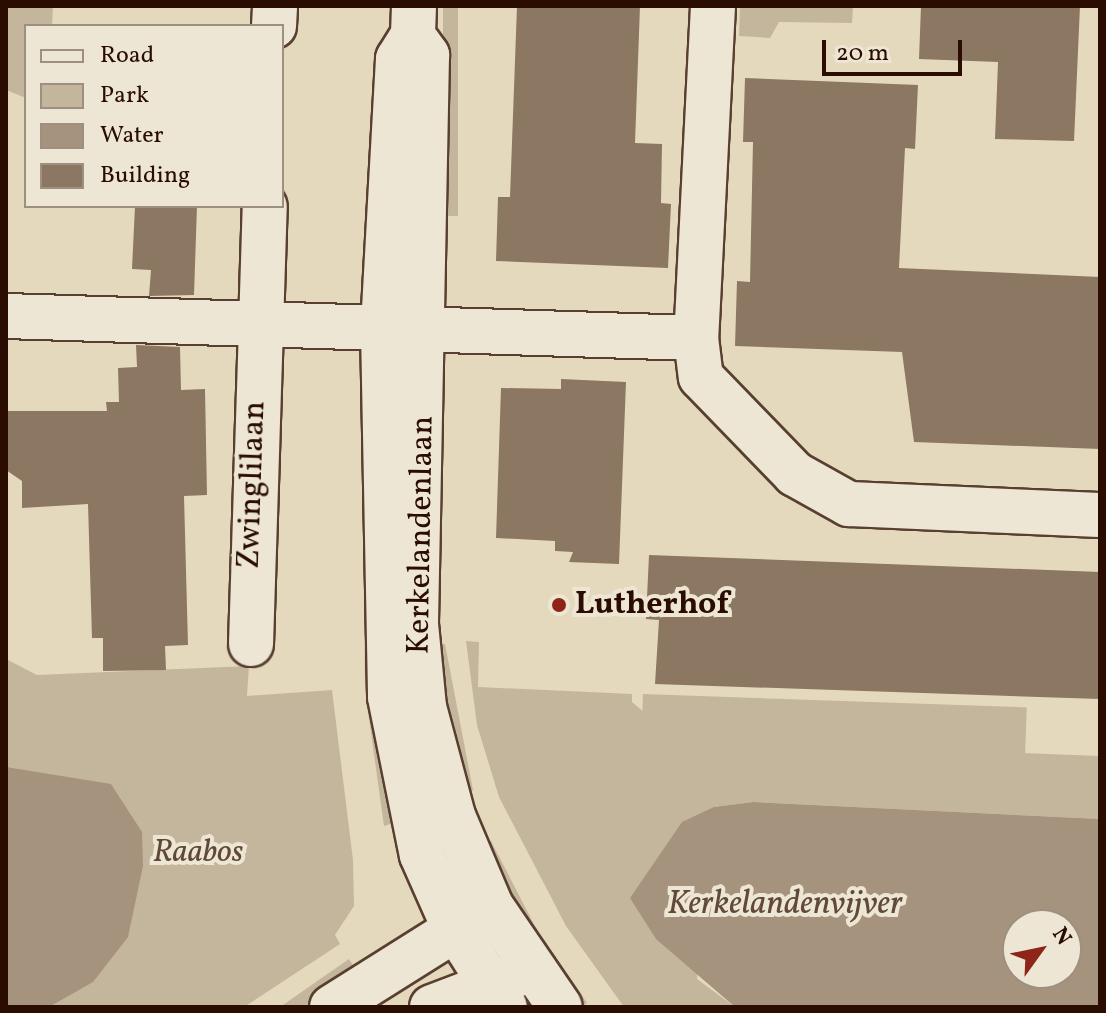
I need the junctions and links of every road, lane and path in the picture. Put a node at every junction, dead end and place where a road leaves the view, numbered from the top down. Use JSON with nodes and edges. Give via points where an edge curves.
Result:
{"nodes":[{"id":1,"x":713,"y":6,"type":"edge"},
{"id":2,"x":413,"y":21,"type":"edge"},
{"id":3,"x":265,"y":208,"type":"edge"},
{"id":4,"x":6,"y":316,"type":"edge"},
{"id":5,"x":258,"y":327,"type":"junction"},
{"id":6,"x":400,"y":329,"type":"junction"},
{"id":7,"x":696,"y":338,"type":"junction"},
{"id":8,"x":1100,"y":515,"type":"edge"},
{"id":9,"x":251,"y":644,"type":"dead end"},
{"id":10,"x":474,"y":918,"type":"junction"},
{"id":11,"x":531,"y":969,"type":"junction"},
{"id":12,"x":499,"y":998,"type":"edge"},
{"id":13,"x":332,"y":1007,"type":"edge"},
{"id":14,"x":432,"y":1007,"type":"edge"},
{"id":15,"x":560,"y":1007,"type":"edge"}],
"edges":[{"from":1,"to":7,"type":"street"},
{"from":2,"to":6,"type":"street","name":"Kerkelandenlaan","via":[[398,59]]},
{"from":3,"to":5,"type":"street","name":"Zwinglilaan"},
{"from":4,"to":5,"type":"street"},
{"from":5,"to":6,"type":"street"},
{"from":5,"to":9,"type":"street","name":"Zwinglilaan"},
{"from":6,"to":7,"type":"street"},
{"from":6,"to":10,"type":"street","name":"Kerkelandenlaan","via":[[390,697],[414,830]]},
{"from":7,"to":8,"type":"street","via":[[701,377],[813,489],[849,504]]},
{"from":10,"to":11,"type":"street","name":"Kerkelandenlaan"},
{"from":10,"to":12,"type":"street","name":"Kerkelandenlaan"},
{"from":10,"to":13,"type":"street"},
{"from":11,"to":12,"type":"street"},
{"from":11,"to":15,"type":"street","name":"Kerkelandenlaan"},
{"from":12,"to":14,"type":"street"}]}
